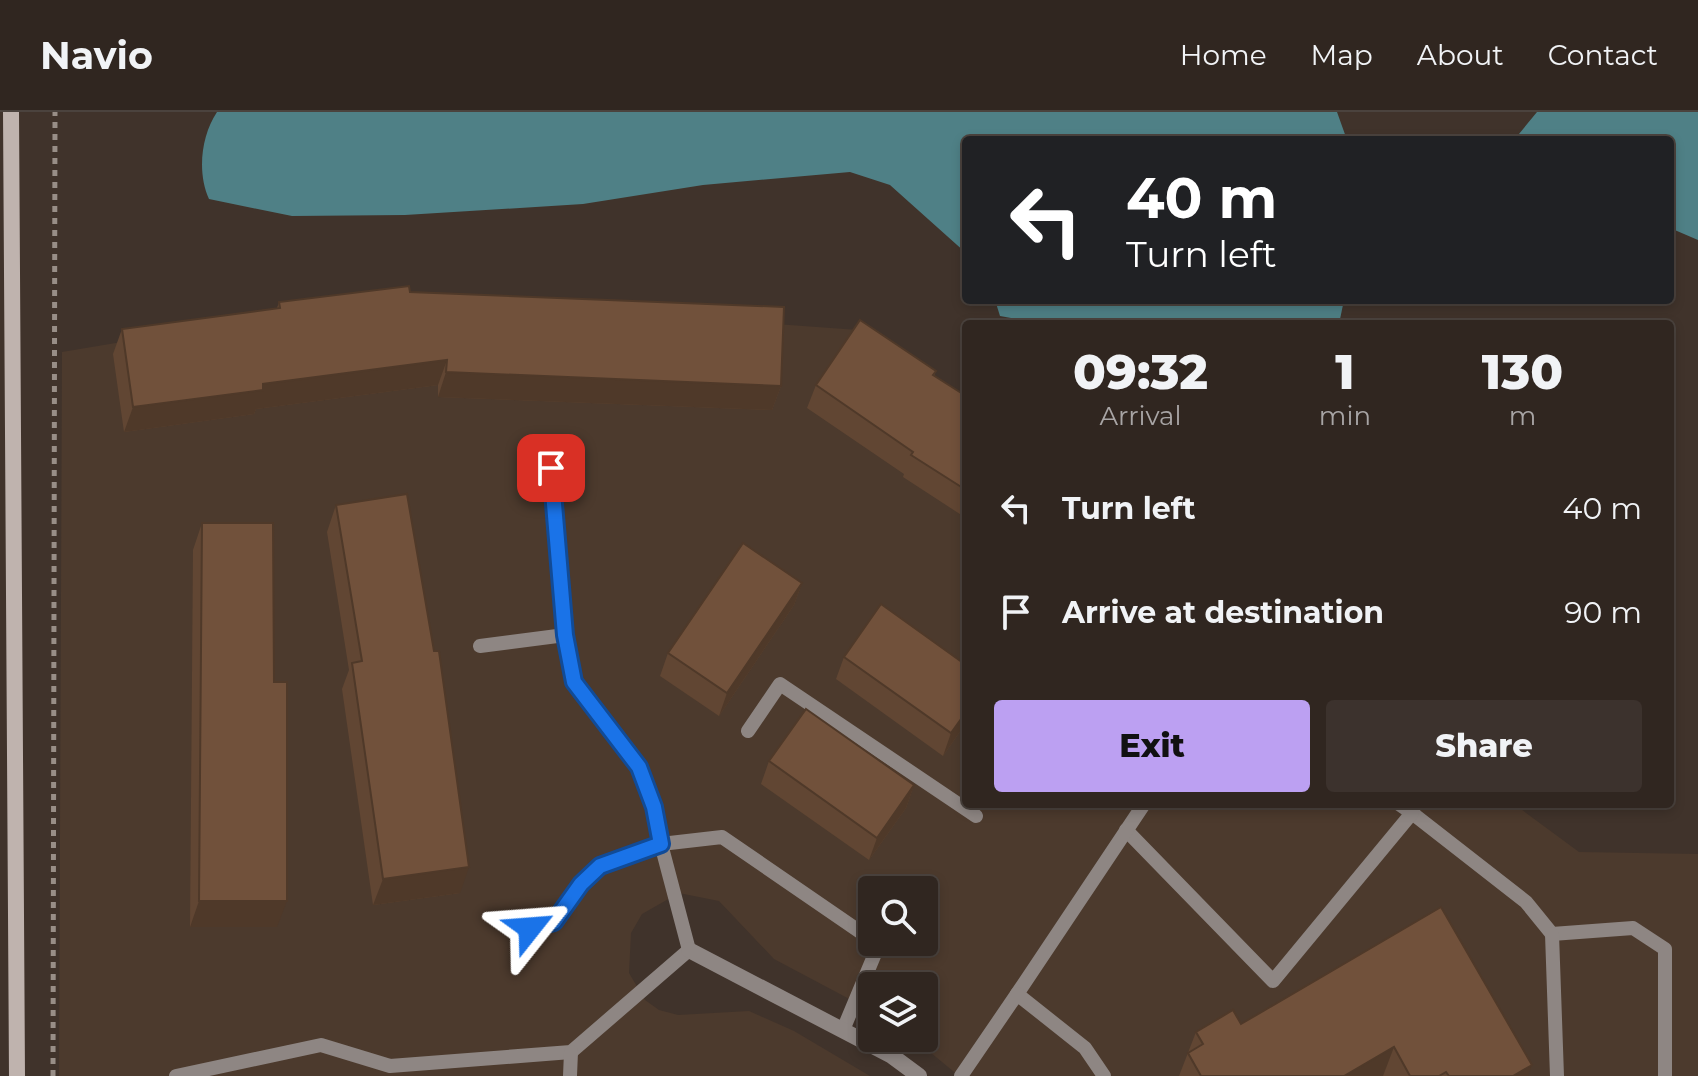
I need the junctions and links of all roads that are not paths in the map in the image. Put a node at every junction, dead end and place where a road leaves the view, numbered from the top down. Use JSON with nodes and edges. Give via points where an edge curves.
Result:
{"nodes":[{"id":1,"x":11,"y":112,"type":"edge"},
{"id":2,"x":551,"y":468,"type":"dead end"},
{"id":3,"x":565,"y":635,"type":"junction"},
{"id":4,"x":480,"y":646,"type":"dead end"},
{"id":5,"x":748,"y":731,"type":"dead end"},
{"id":6,"x":962,"y":807,"type":"edge"},
{"id":7,"x":964,"y":808,"type":"edge"},
{"id":8,"x":1141,"y":808,"type":"edge"},
{"id":9,"x":1414,"y":809,"type":"edge"},
{"id":10,"x":976,"y":816,"type":"dead end"},
{"id":11,"x":1126,"y":830,"type":"junction"},
{"id":12,"x":661,"y":844,"type":"junction"},
{"id":13,"x":530,"y":928,"type":"dead end"},
{"id":14,"x":858,"y":930,"type":"edge"},
{"id":15,"x":1552,"y":934,"type":"junction"},
{"id":16,"x":689,"y":950,"type":"junction"},
{"id":17,"x":874,"y":956,"type":"edge"},
{"id":18,"x":1017,"y":994,"type":"junction"},
{"id":19,"x":843,"y":1030,"type":"junction"},
{"id":20,"x":571,"y":1052,"type":"junction"},
{"id":21,"x":17,"y":1076,"type":"edge"},
{"id":22,"x":176,"y":1076,"type":"edge"},
{"id":23,"x":570,"y":1076,"type":"edge"},
{"id":24,"x":919,"y":1076,"type":"edge"},
{"id":25,"x":961,"y":1076,"type":"edge"},
{"id":26,"x":1104,"y":1076,"type":"edge"},
{"id":27,"x":1557,"y":1076,"type":"edge"},
{"id":28,"x":1665,"y":1076,"type":"edge"}],
"edges":[{"from":1,"to":21,"type":"main road"},
{"from":2,"to":3,"type":"lane"},
{"from":3,"to":4,"type":"lane"},
{"from":3,"to":12,"type":"lane","via":[[574,682],[639,767]]},
{"from":5,"to":6,"type":"lane","via":[[780,684]]},
{"from":7,"to":10,"type":"lane"},
{"from":8,"to":11,"type":"lane"},
{"from":9,"to":11,"type":"lane","via":[[1273,981]]},
{"from":9,"to":15,"type":"lane","via":[[1526,902]]},
{"from":11,"to":18,"type":"lane"},
{"from":12,"to":13,"type":"lane","via":[[600,866],[554,922]]},
{"from":12,"to":14,"type":"lane","via":[[722,837]]},
{"from":12,"to":16,"type":"lane"},
{"from":15,"to":27,"type":"lane"},
{"from":15,"to":28,"type":"lane","via":[[1633,928],[1665,949]]},
{"from":16,"to":19,"type":"street"},
{"from":16,"to":20,"type":"lane"},
{"from":17,"to":19,"type":"lane"},
{"from":18,"to":25,"type":"lane"},
{"from":18,"to":26,"type":"lane","via":[[1085,1048]]},
{"from":19,"to":24,"type":"street"},
{"from":20,"to":22,"type":"lane","via":[[390,1066],[321,1045]]},
{"from":20,"to":23,"type":"lane"}]}
